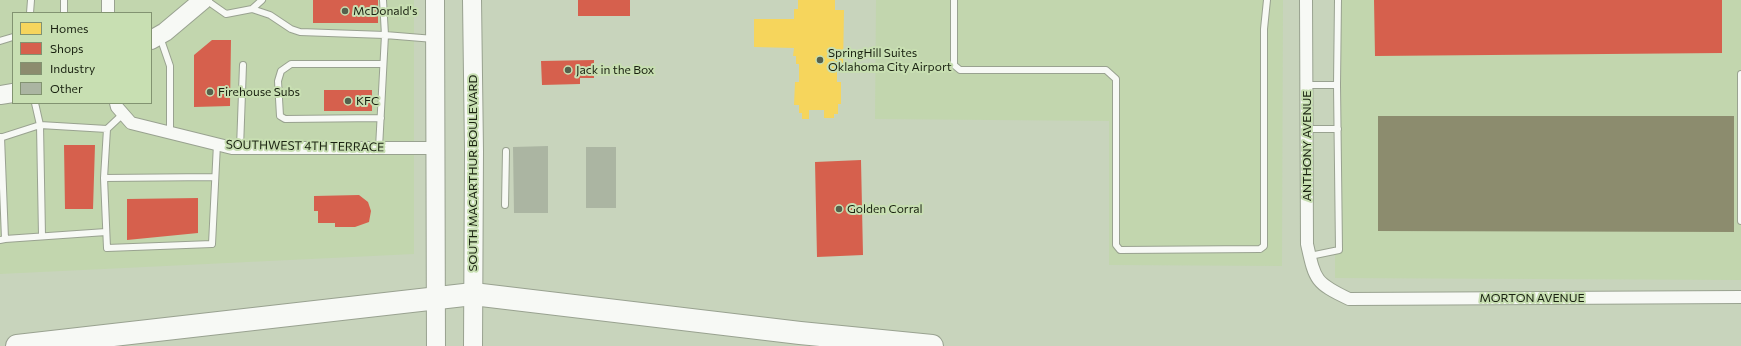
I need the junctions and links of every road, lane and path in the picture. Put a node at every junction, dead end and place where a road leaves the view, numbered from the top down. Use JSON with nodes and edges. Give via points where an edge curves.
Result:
{"nodes":[{"id":1,"x":31,"y":0,"type":"edge"},
{"id":2,"x":64,"y":0,"type":"edge"},
{"id":3,"x":108,"y":0,"type":"edge"},
{"id":4,"x":203,"y":0,"type":"edge"},
{"id":5,"x":206,"y":0,"type":"edge"},
{"id":6,"x":262,"y":0,"type":"edge"},
{"id":7,"x":383,"y":0,"type":"edge"},
{"id":8,"x":435,"y":0,"type":"edge"},
{"id":9,"x":472,"y":0,"type":"edge"},
{"id":10,"x":954,"y":0,"type":"edge"},
{"id":11,"x":1267,"y":0,"type":"edge"},
{"id":12,"x":1306,"y":0,"type":"edge"},
{"id":13,"x":1338,"y":0,"type":"edge"},
{"id":14,"x":252,"y":9,"type":"junction"},
{"id":15,"x":30,"y":12,"type":"edge"},
{"id":16,"x":64,"y":12,"type":"edge"},
{"id":17,"x":108,"y":12,"type":"edge"},
{"id":18,"x":385,"y":35,"type":"junction"},
{"id":19,"x":12,"y":37,"type":"edge"},
{"id":20,"x":155,"y":38,"type":"edge"},
{"id":21,"x":435,"y":39,"type":"junction"},
{"id":22,"x":0,"y":41,"type":"edge"},
{"id":23,"x":383,"y":64,"type":"junction"},
{"id":24,"x":243,"y":65,"type":"dead end"},
{"id":25,"x":1741,"y":74,"type":"edge"},
{"id":26,"x":1306,"y":85,"type":"junction"},
{"id":27,"x":1337,"y":85,"type":"junction"},
{"id":28,"x":12,"y":93,"type":"edge"},
{"id":29,"x":0,"y":95,"type":"edge"},
{"id":30,"x":35,"y":104,"type":"edge"},
{"id":31,"x":117,"y":104,"type":"edge"},
{"id":32,"x":123,"y":114,"type":"junction"},
{"id":33,"x":381,"y":118,"type":"junction"},
{"id":34,"x":40,"y":125,"type":"junction"},
{"id":35,"x":107,"y":129,"type":"junction"},
{"id":36,"x":1307,"y":129,"type":"junction"},
{"id":37,"x":1338,"y":129,"type":"junction"},
{"id":38,"x":170,"y":133,"type":"junction"},
{"id":39,"x":1,"y":138,"type":"edge"},
{"id":40,"x":216,"y":144,"type":"junction"},
{"id":41,"x":240,"y":148,"type":"junction"},
{"id":42,"x":379,"y":148,"type":"junction"},
{"id":43,"x":435,"y":148,"type":"junction"},
{"id":44,"x":506,"y":151,"type":"dead end"},
{"id":45,"x":1741,"y":173,"type":"edge"},
{"id":46,"x":215,"y":177,"type":"junction"},
{"id":47,"x":104,"y":178,"type":"junction"},
{"id":48,"x":505,"y":205,"type":"dead end"},
{"id":49,"x":1741,"y":221,"type":"edge"},
{"id":50,"x":106,"y":232,"type":"junction"},
{"id":51,"x":42,"y":236,"type":"junction"},
{"id":52,"x":2,"y":240,"type":"edge"},
{"id":53,"x":1310,"y":256,"type":"junction"},
{"id":54,"x":1325,"y":288,"type":"joint"},
{"id":55,"x":473,"y":294,"type":"junction"},
{"id":56,"x":1741,"y":297,"type":"edge"},
{"id":57,"x":436,"y":298,"type":"junction"},
{"id":58,"x":17,"y":346,"type":"edge"},
{"id":59,"x":436,"y":346,"type":"edge"},
{"id":60,"x":473,"y":346,"type":"edge"},
{"id":61,"x":932,"y":346,"type":"edge"}],
"edges":[{"from":1,"to":15,"type":"lane"},
{"from":2,"to":16,"type":"lane"},
{"from":3,"to":17,"type":"street"},
{"from":4,"to":20,"type":"main road"},
{"from":5,"to":14,"type":"lane","via":[[226,14]]},
{"from":6,"to":14,"type":"lane"},
{"from":7,"to":18,"type":"lane"},
{"from":8,"to":21,"type":"main road"},
{"from":9,"to":55,"type":"main road","name":"SOUTH MACARTHUR BOULEVARD"},
{"from":10,"to":11,"type":"lane","via":[[954,65],[960,70],[1106,70],[1116,79],[1116,245],[1120,250],[1143,250],[1260,249],[1264,246],[1264,29]]},
{"from":12,"to":26,"type":"street","name":"ANTHONY AVENUE"},
{"from":13,"to":27,"type":"lane"},
{"from":14,"to":18,"type":"lane","via":[[270,15],[300,32]]},
{"from":18,"to":21,"type":"lane"},
{"from":18,"to":23,"type":"lane"},
{"from":19,"to":22,"type":"lane"},
{"from":20,"to":38,"type":"lane","via":[[170,66]]},
{"from":21,"to":43,"type":"main road"},
{"from":23,"to":33,"type":"lane"},
{"from":23,"to":33,"type":"lane","via":[[291,64],[282,71],[278,81],[280,116],[285,119]]},
{"from":24,"to":41,"type":"lane"},
{"from":25,"to":45,"type":"lane"},
{"from":26,"to":27,"type":"lane"},
{"from":26,"to":36,"type":"street","name":"ANTHONY AVENUE"},
{"from":27,"to":37,"type":"lane"},
{"from":28,"to":29,"type":"main road"},
{"from":30,"to":34,"type":"lane"},
{"from":31,"to":32,"type":"street","name":"SOUTHWEST 4TH TERRACE"},
{"from":32,"to":35,"type":"lane"},
{"from":32,"to":38,"type":"street","name":"SOUTHWEST 4TH TERRACE","via":[[131,123]]},
{"from":33,"to":42,"type":"lane"},
{"from":34,"to":35,"type":"lane"},
{"from":34,"to":39,"type":"lane"},
{"from":34,"to":51,"type":"lane"},
{"from":35,"to":47,"type":"lane"},
{"from":36,"to":37,"type":"lane"},
{"from":36,"to":53,"type":"street","name":"ANTHONY AVENUE","via":[[1307,244]]},
{"from":37,"to":53,"type":"lane","via":[[1339,250]]},
{"from":38,"to":40,"type":"street","name":"SOUTHWEST 4TH TERRACE"},
{"from":39,"to":52,"type":"lane"},
{"from":40,"to":41,"type":"street","name":"SOUTHWEST 4TH TERRACE"},
{"from":40,"to":46,"type":"lane"},
{"from":41,"to":42,"type":"street","name":"SOUTHWEST 4TH TERRACE"},
{"from":42,"to":43,"type":"street","name":"SOUTHWEST 4TH TERRACE"},
{"from":43,"to":57,"type":"main road"},
{"from":44,"to":48,"type":"lane"},
{"from":45,"to":49,"type":"lane"},
{"from":46,"to":47,"type":"lane"},
{"from":46,"to":50,"type":"lane","via":[[212,244],[107,248]]},
{"from":47,"to":50,"type":"lane"},
{"from":50,"to":51,"type":"lane"},
{"from":51,"to":52,"type":"lane"},
{"from":53,"to":54,"type":"street","name":"ANTHONY AVENUE","via":[[1314,273]]},
{"from":54,"to":56,"type":"street","name":"MORTON AVENUE","via":[[1349,299]]},
{"from":55,"to":57,"type":"highway"},
{"from":55,"to":60,"type":"main road","name":"SOUTH MACARTHUR BOULEVARD"},
{"from":55,"to":61,"type":"highway"},
{"from":57,"to":58,"type":"highway"},
{"from":57,"to":59,"type":"main road"}]}
